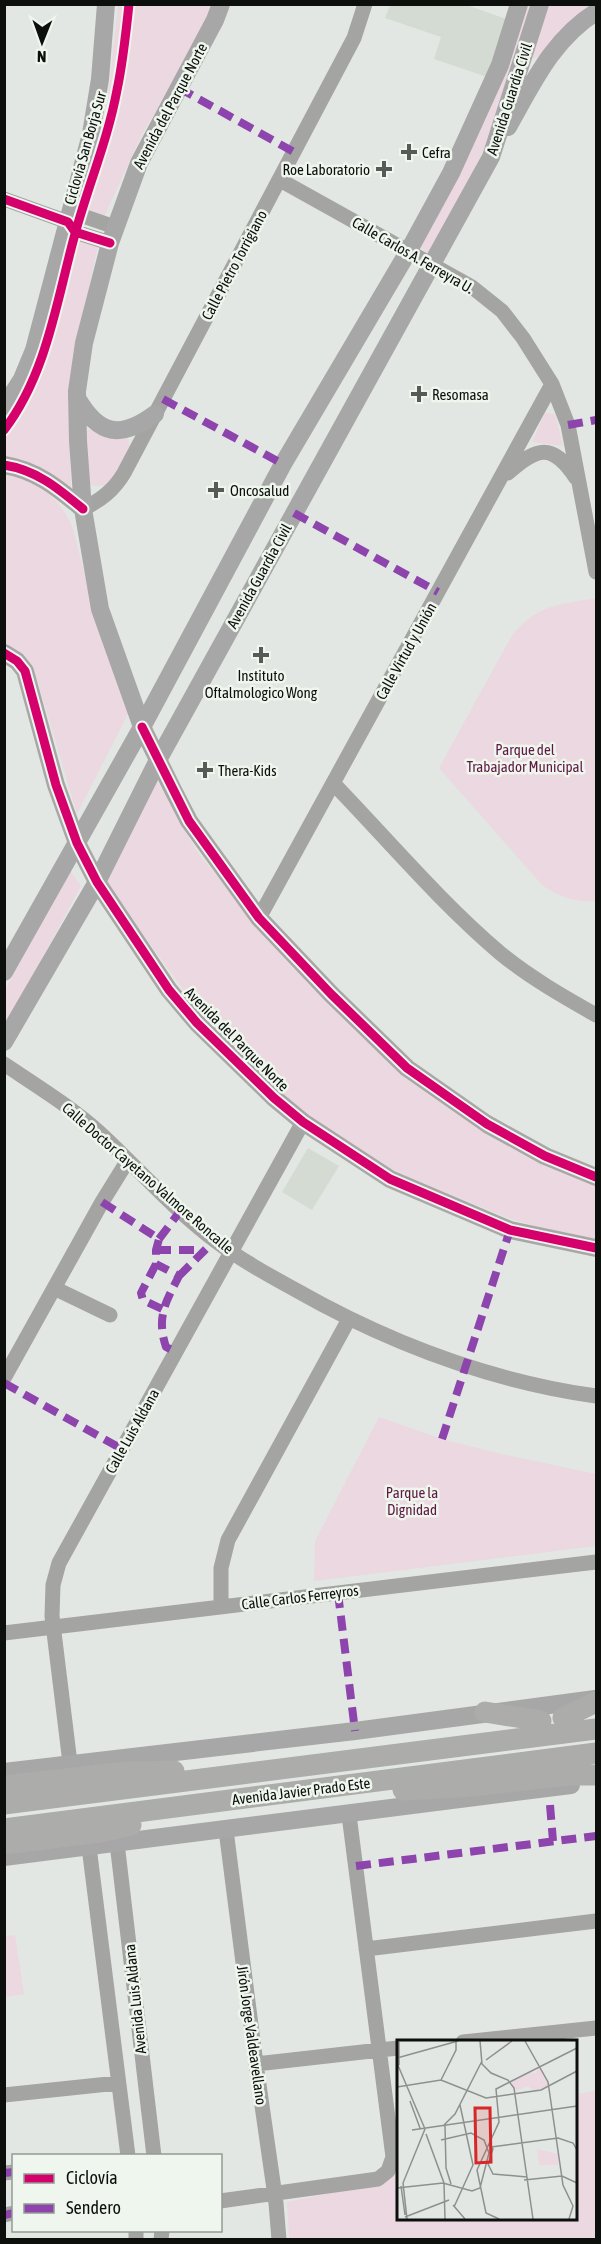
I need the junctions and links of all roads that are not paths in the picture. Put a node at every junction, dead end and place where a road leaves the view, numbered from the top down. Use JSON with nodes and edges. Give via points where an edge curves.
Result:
{"nodes":[{"id":1,"x":106,"y":4,"type":"edge"},
{"id":2,"x":221,"y":4,"type":"edge"},
{"id":3,"x":365,"y":4,"type":"edge"},
{"id":4,"x":519,"y":4,"type":"edge"},
{"id":5,"x":540,"y":4,"type":"edge"},
{"id":6,"x":597,"y":12,"type":"edge"},
{"id":7,"x":491,"y":157,"type":"junction"},
{"id":8,"x":280,"y":180,"type":"junction"},
{"id":9,"x":4,"y":199,"type":"edge"},
{"id":10,"x":68,"y":222,"type":"junction"},
{"id":11,"x":112,"y":235,"type":"junction"},
{"id":12,"x":408,"y":252,"type":"junction"},
{"id":13,"x":432,"y":264,"type":"junction"},
{"id":14,"x":552,"y":384,"type":"junction"},
{"id":15,"x":77,"y":398,"type":"junction"},
{"id":16,"x":4,"y":407,"type":"edge"},
{"id":17,"x":155,"y":414,"type":"junction"},
{"id":18,"x":4,"y":465,"type":"edge"},
{"id":19,"x":499,"y":481,"type":"junction"},
{"id":20,"x":579,"y":483,"type":"junction"},
{"id":21,"x":83,"y":509,"type":"junction"},
{"id":22,"x":597,"y":572,"type":"edge"},
{"id":23,"x":4,"y":653,"type":"edge"},
{"id":24,"x":142,"y":727,"type":"junction"},
{"id":25,"x":158,"y":760,"type":"junction"},
{"id":26,"x":333,"y":783,"type":"junction"},
{"id":27,"x":77,"y":843,"type":"junction"},
{"id":28,"x":97,"y":882,"type":"junction"},
{"id":29,"x":260,"y":918,"type":"junction"},
{"id":30,"x":4,"y":972,"type":"edge"},
{"id":31,"x":597,"y":1015,"type":"edge"},
{"id":32,"x":4,"y":1042,"type":"edge"},
{"id":33,"x":4,"y":1064,"type":"edge"},
{"id":34,"x":303,"y":1122,"type":"junction"},
{"id":35,"x":128,"y":1160,"type":"junction"},
{"id":36,"x":597,"y":1177,"type":"edge"},
{"id":37,"x":597,"y":1248,"type":"edge"},
{"id":38,"x":230,"y":1251,"type":"junction"},
{"id":39,"x":54,"y":1288,"type":"junction"},
{"id":40,"x":110,"y":1315,"type":"dead end"},
{"id":41,"x":349,"y":1319,"type":"junction"},
{"id":42,"x":4,"y":1378,"type":"edge"},
{"id":43,"x":597,"y":1396,"type":"edge"},
{"id":44,"x":597,"y":1562,"type":"edge"},
{"id":45,"x":221,"y":1606,"type":"junction"},
{"id":46,"x":53,"y":1627,"type":"junction"},
{"id":47,"x":4,"y":1633,"type":"edge"},
{"id":48,"x":597,"y":1701,"type":"edge"},
{"id":49,"x":485,"y":1712,"type":"junction"},
{"id":50,"x":597,"y":1714,"type":"edge"},
{"id":51,"x":563,"y":1718,"type":"junction"},
{"id":52,"x":541,"y":1721,"type":"junction"},
{"id":53,"x":597,"y":1729,"type":"edge"},
{"id":54,"x":597,"y":1753,"type":"edge"},
{"id":55,"x":347,"y":1761,"type":"junction"},
{"id":56,"x":70,"y":1763,"type":"junction"},
{"id":57,"x":4,"y":1772,"type":"edge"},
{"id":58,"x":244,"y":1773,"type":"junction"},
{"id":59,"x":597,"y":1775,"type":"edge"},
{"id":60,"x":597,"y":1781,"type":"edge"},
{"id":61,"x":4,"y":1786,"type":"edge"},
{"id":62,"x":325,"y":1788,"type":"junction"},
{"id":63,"x":4,"y":1804,"type":"edge"},
{"id":64,"x":178,"y":1807,"type":"junction"},
{"id":65,"x":349,"y":1815,"type":"junction"},
{"id":66,"x":4,"y":1829,"type":"edge"},
{"id":67,"x":226,"y":1830,"type":"junction"},
{"id":68,"x":117,"y":1843,"type":"junction"},
{"id":69,"x":4,"y":1844,"type":"edge"},
{"id":70,"x":89,"y":1846,"type":"junction"},
{"id":71,"x":4,"y":1857,"type":"edge"},
{"id":72,"x":597,"y":1921,"type":"edge"},
{"id":73,"x":366,"y":1949,"type":"junction"},
{"id":74,"x":597,"y":2028,"type":"edge"},
{"id":75,"x":483,"y":2040,"type":"edge"},
{"id":76,"x":397,"y":2048,"type":"edge"},
{"id":77,"x":379,"y":2050,"type":"junction"},
{"id":78,"x":256,"y":2064,"type":"junction"},
{"id":79,"x":118,"y":2083,"type":"junction"},
{"id":80,"x":4,"y":2095,"type":"edge"},
{"id":81,"x":128,"y":2154,"type":"edge"},
{"id":82,"x":154,"y":2154,"type":"edge"},
{"id":83,"x":275,"y":2194,"type":"junction"},
{"id":84,"x":222,"y":2201,"type":"edge"},
{"id":85,"x":279,"y":2240,"type":"edge"}],
"edges":[{"from":1,"to":10,"type":"main road","via":[[91,134]]},
{"from":2,"to":11,"type":"main road","name":"Avenida del Parque Norte","via":[[139,163]]},
{"from":3,"to":8,"type":"street","name":"Calle Pietro Torrigiano","via":[[354,38]]},
{"from":4,"to":12,"type":"main road","name":"Avenida Guardia Civil","via":[[500,65],[451,173]]},
{"from":5,"to":7,"type":"main road","name":"Avenida Guardia Civil"},
{"from":6,"to":7,"type":"main road","via":[[578,24],[550,55]]},
{"from":7,"to":13,"type":"main road","name":"Avenida Guardia Civil"},
{"from":8,"to":12,"type":"street","name":"Calle Carlos A. Ferreyra U."},
{"from":8,"to":17,"type":"street","name":"Calle Pietro Torrigiano"},
{"from":9,"to":10,"type":"street"},
{"from":10,"to":11,"type":"street","via":[[80,215]]},
{"from":10,"to":16,"type":"main road","via":[[34,350]]},
{"from":11,"to":15,"type":"main road","name":"Avenida del Parque Norte","via":[[84,343]]},
{"from":12,"to":13,"type":"street","name":"Calle Carlos A. Ferreyra U."},
{"from":12,"to":24,"type":"main road","name":"Avenida Guardia Civil","via":[[283,464]]},
{"from":13,"to":14,"type":"street","name":"Calle Carlos A. Ferreyra U.","via":[[472,287],[502,312]]},
{"from":13,"to":25,"type":"main road","name":"Avenida Guardia Civil"},
{"from":14,"to":19,"type":"street","name":"Calle Virtud y Unión"},
{"from":14,"to":20,"type":"street","name":"Calle Carlos A. Ferreyra U.","via":[[568,425]]},
{"from":15,"to":17,"type":"main road","via":[[85,412],[110,430],[138,426]]},
{"from":15,"to":21,"type":"main road","name":"Avenida del Parque Norte"},
{"from":17,"to":21,"type":"street","name":"Calle Pietro Torrigiano","via":[[116,486]]},
{"from":18,"to":21,"type":"main road","via":[[43,478]]},
{"from":19,"to":20,"type":"street","name":"Calle Carlos A. Ferreyra U.","via":[[538,452],[552,453],[565,462]]},
{"from":19,"to":26,"type":"street","name":"Calle Virtud y Unión"},
{"from":20,"to":22,"type":"street","name":"Calle Carlos A. Ferreyra U."},
{"from":21,"to":24,"type":"main road","name":"Avenida del Parque Norte","via":[[100,609]]},
{"from":23,"to":27,"type":"main road","name":"Avenida del Parque Norte","via":[[25,671],[56,784]]},
{"from":24,"to":25,"type":"main road","name":"Avenida del Parque Norte"},
{"from":24,"to":27,"type":"main road","name":"Avenida Guardia Civil"},
{"from":25,"to":28,"type":"main road","name":"Avenida Guardia Civil"},
{"from":25,"to":29,"type":"main road","name":"Avenida del Parque Norte","via":[[189,821]]},
{"from":26,"to":29,"type":"street","name":"Calle Virtud y Unión"},
{"from":26,"to":31,"type":"street","via":[[501,954]]},
{"from":27,"to":28,"type":"main road","name":"Avenida del Parque Norte"},
{"from":27,"to":30,"type":"main road","name":"Avenida Guardia Civil"},
{"from":28,"to":32,"type":"main road","name":"Avenida Guardia Civil"},
{"from":28,"to":34,"type":"main road","name":"Avenida del Parque Norte","via":[[169,990],[223,1048]]},
{"from":29,"to":36,"type":"main road","name":"Avenida del Parque Norte","via":[[407,1068],[487,1124],[545,1156]]},
{"from":33,"to":35,"type":"street","name":"Calle Doctor Cayetano Valmore Roncalle","via":[[77,1115]]},
{"from":34,"to":37,"type":"main road","name":"Avenida del Parque Norte","via":[[390,1179],[510,1230]]},
{"from":34,"to":38,"type":"street","name":"Calle Luis Aldana"},
{"from":35,"to":38,"type":"street","name":"Calle Doctor Cayetano Valmore Roncalle"},
{"from":35,"to":39,"type":"street"},
{"from":38,"to":41,"type":"street","name":"Calle Doctor Cayetano Valmore Roncalle"},
{"from":38,"to":46,"type":"street","name":"Calle Luis Aldana","via":[[63,1554],[53,1585]]},
{"from":39,"to":40,"type":"street"},
{"from":39,"to":42,"type":"street"},
{"from":41,"to":43,"type":"street","name":"Calle Doctor Cayetano Valmore Roncalle","via":[[466,1365],[533,1384]]},
{"from":41,"to":45,"type":"street","via":[[228,1540],[221,1568]]},
{"from":44,"to":45,"type":"street","name":"Calle Carlos Ferreyros"},
{"from":45,"to":46,"type":"street","name":"Calle Carlos Ferreyros"},
{"from":46,"to":47,"type":"street","name":"Calle Carlos Ferreyros"},
{"from":46,"to":56,"type":"street","name":"Calle Luis Aldana"},
{"from":48,"to":49,"type":"main road"},
{"from":48,"to":51,"type":"highway"},
{"from":49,"to":52,"type":"highway"},
{"from":49,"to":56,"type":"main road","via":[[355,1731]]},
{"from":50,"to":51,"type":"highway"},
{"from":51,"to":52,"type":"highway"},
{"from":52,"to":55,"type":"highway","via":[[409,1739]]},
{"from":53,"to":55,"type":"highway","name":"Avenida Javier Prado Este"},
{"from":54,"to":62,"type":"highway","name":"Avenida Javier Prado Este"},
{"from":55,"to":58,"type":"highway","name":"Avenida Javier Prado Este"},
{"from":56,"to":57,"type":"main road"},
{"from":58,"to":61,"type":"highway","via":[[158,1770]]},
{"from":58,"to":63,"type":"highway","name":"Avenida Javier Prado Este"},
{"from":59,"to":62,"type":"highway","via":[[425,1790]]},
{"from":60,"to":65,"type":"main road","name":"Avenida Javier Prado Este"},
{"from":62,"to":64,"type":"highway","name":"Avenida Javier Prado Este"},
{"from":64,"to":66,"type":"highway","name":"Avenida Javier Prado Este"},
{"from":64,"to":69,"type":"highway","via":[[114,1830]]},
{"from":65,"to":67,"type":"main road","name":"Avenida Javier Prado Este"},
{"from":65,"to":73,"type":"street"},
{"from":67,"to":68,"type":"main road","name":"Avenida Javier Prado Este"},
{"from":67,"to":78,"type":"street","name":"Jirón Jorge Valdeavellano"},
{"from":68,"to":70,"type":"main road","name":"Avenida Javier Prado Este"},
{"from":68,"to":82,"type":"street","name":"Avenida Luis Aldana"},
{"from":70,"to":71,"type":"main road","name":"Avenida Javier Prado Este"},
{"from":70,"to":79,"type":"street","name":"Avenida Luis Aldana"},
{"from":72,"to":73,"type":"street"},
{"from":73,"to":77,"type":"street"},
{"from":74,"to":75,"type":"street"},
{"from":76,"to":77,"type":"street"},
{"from":77,"to":78,"type":"street"},
{"from":77,"to":83,"type":"street","via":[[393,2157],[388,2171],[378,2179]]},
{"from":78,"to":83,"type":"street","name":"Jirón Jorge Valdeavellano"},
{"from":79,"to":80,"type":"street"},
{"from":79,"to":81,"type":"street","name":"Avenida Luis Aldana"},
{"from":83,"to":84,"type":"street"},
{"from":83,"to":85,"type":"street","name":"Jirón Jorge Valdeavellano"}]}
